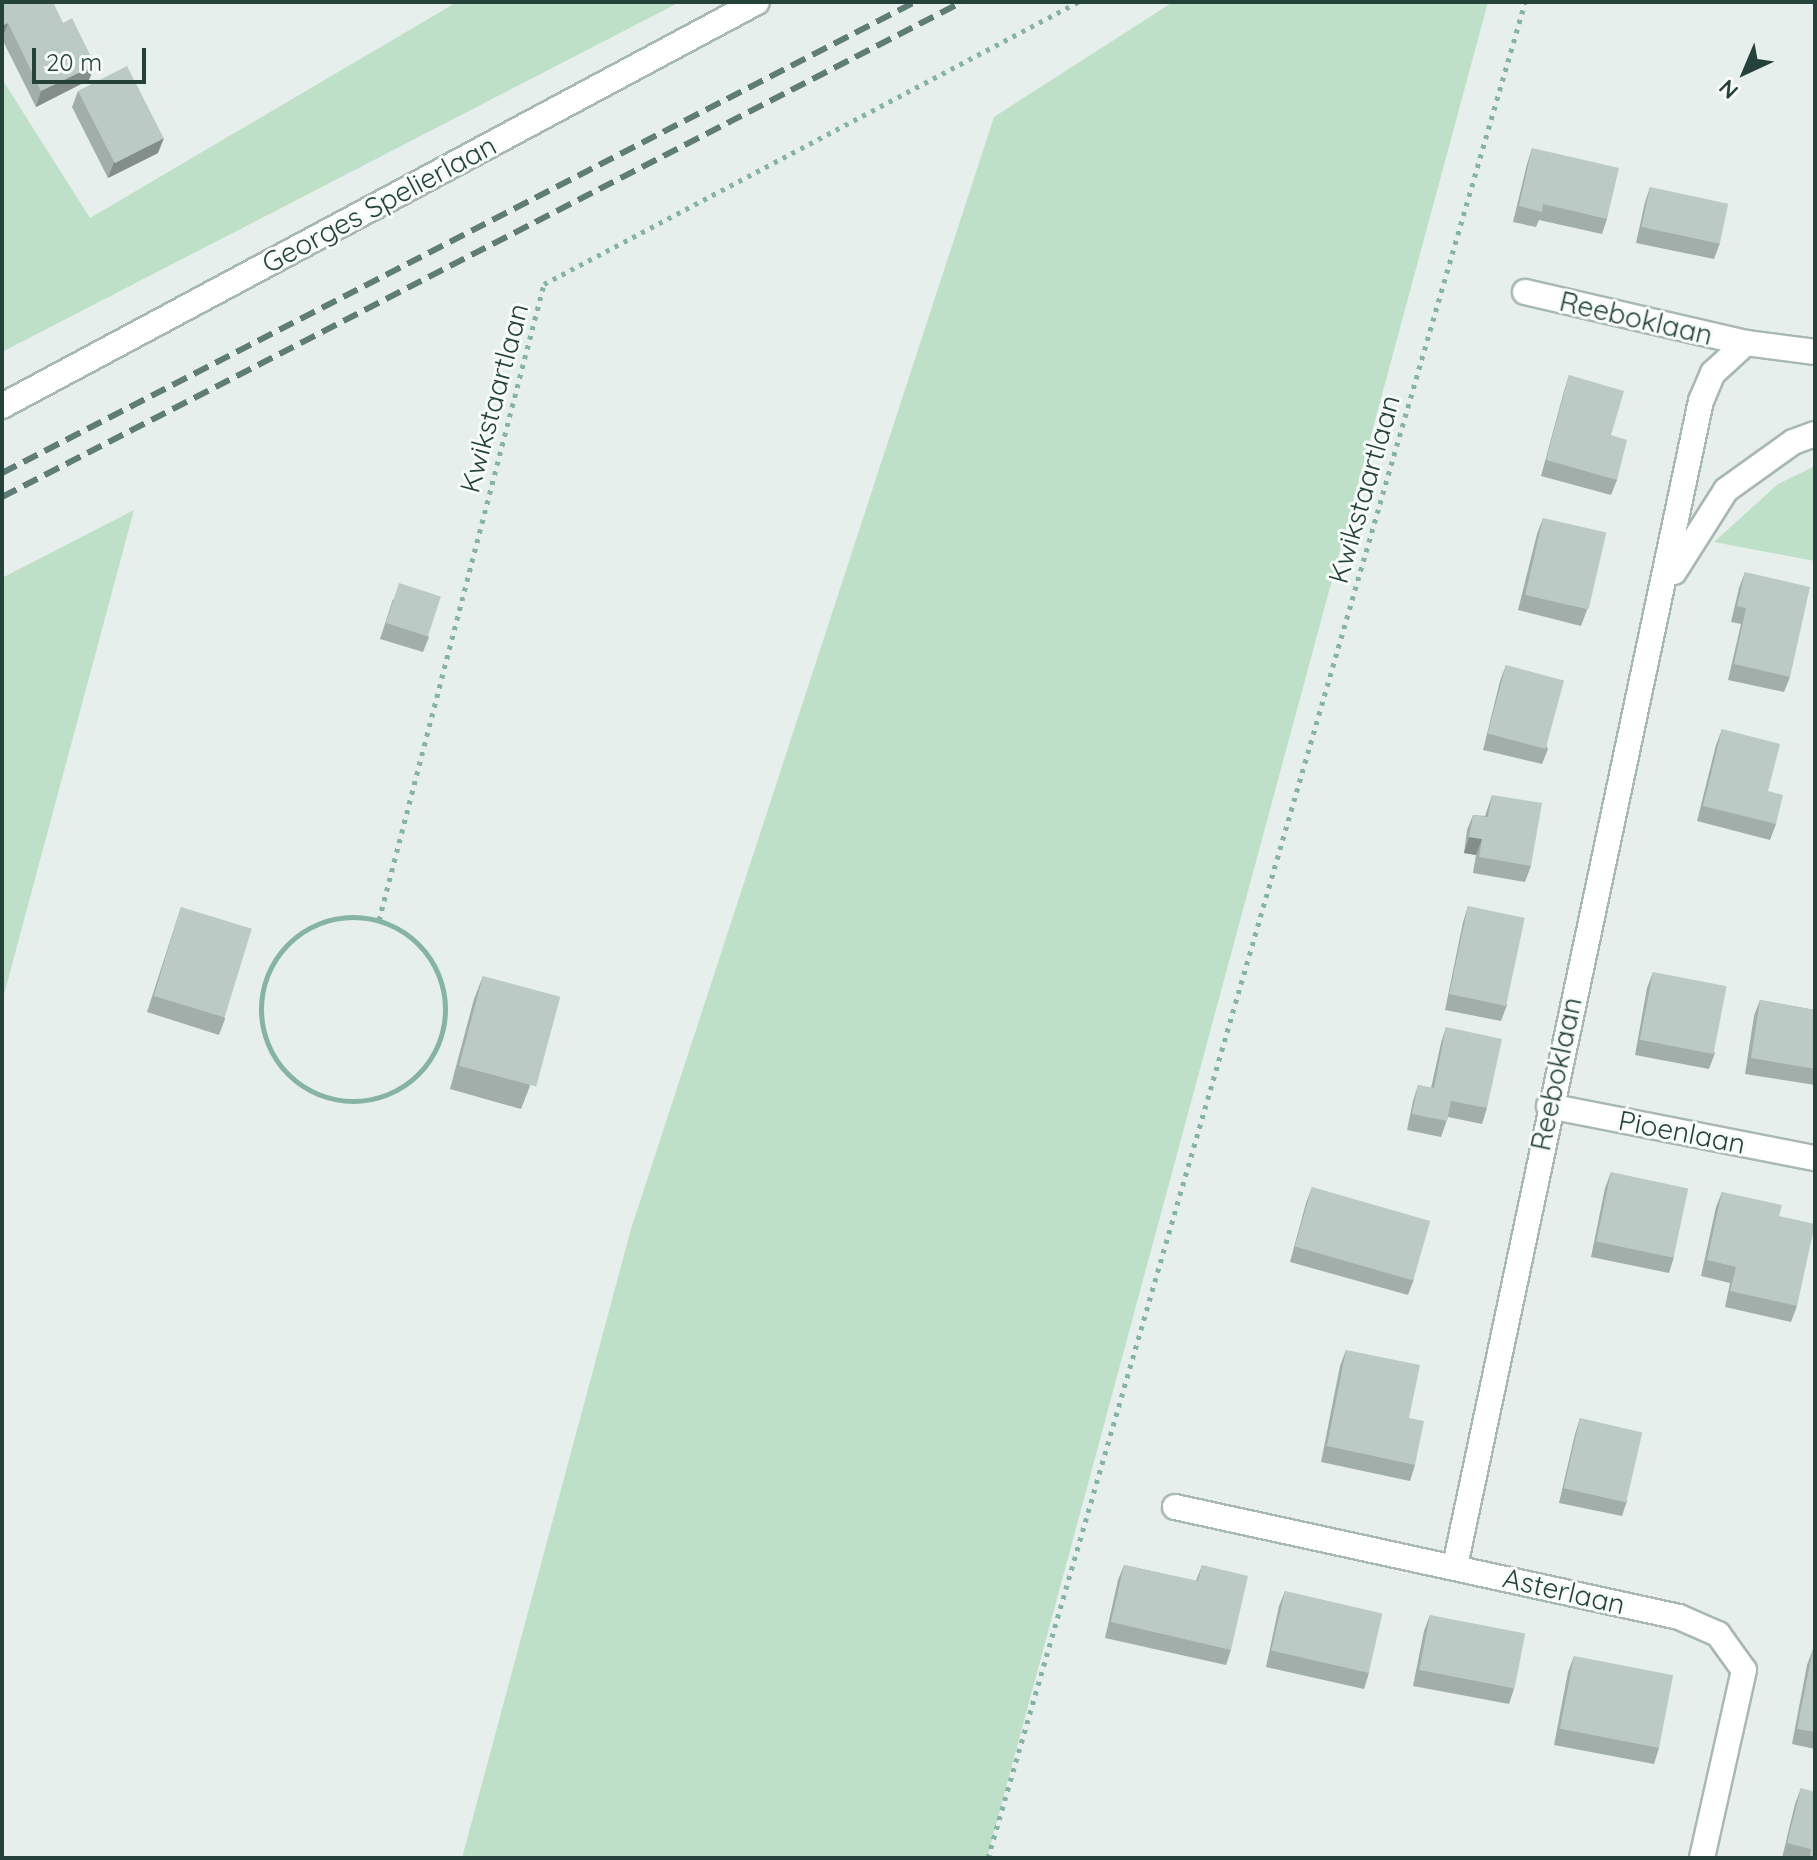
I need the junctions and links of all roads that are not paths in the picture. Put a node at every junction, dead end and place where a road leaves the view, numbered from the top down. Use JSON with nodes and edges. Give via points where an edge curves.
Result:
{"nodes":[{"id":1,"x":742,"y":5,"type":"edge"},
{"id":2,"x":1525,"y":292,"type":"dead end"},
{"id":3,"x":1746,"y":343,"type":"junction"},
{"id":4,"x":1815,"y":352,"type":"edge"},
{"id":5,"x":2,"y":406,"type":"edge"},
{"id":6,"x":1815,"y":434,"type":"edge"},
{"id":7,"x":1666,"y":585,"type":"junction"},
{"id":8,"x":1549,"y":1106,"type":"junction"},
{"id":9,"x":1815,"y":1158,"type":"edge"},
{"id":10,"x":1175,"y":1507,"type":"dead end"},
{"id":11,"x":1455,"y":1566,"type":"junction"},
{"id":12,"x":1702,"y":1858,"type":"edge"}],
"edges":[{"from":1,"to":5,"type":"street","name":"Georges Spelierlaan"},
{"from":2,"to":3,"type":"street","name":"Reeboklaan"},
{"from":3,"to":4,"type":"street","name":"Reeboklaan"},
{"from":3,"to":7,"type":"street","name":"Reeboklaan","via":[[1713,373],[1701,401]]},
{"from":6,"to":7,"type":"street","name":"Reeboklaan","via":[[1793,442],[1726,490]]},
{"from":7,"to":8,"type":"street","name":"Reeboklaan"},
{"from":8,"to":9,"type":"street","name":"Pioenlaan"},
{"from":8,"to":11,"type":"street","name":"Reeboklaan"},
{"from":10,"to":11,"type":"street","name":"Asterlaan"},
{"from":11,"to":12,"type":"street","name":"Asterlaan","via":[[1679,1617],[1718,1634],[1744,1670]]}]}
